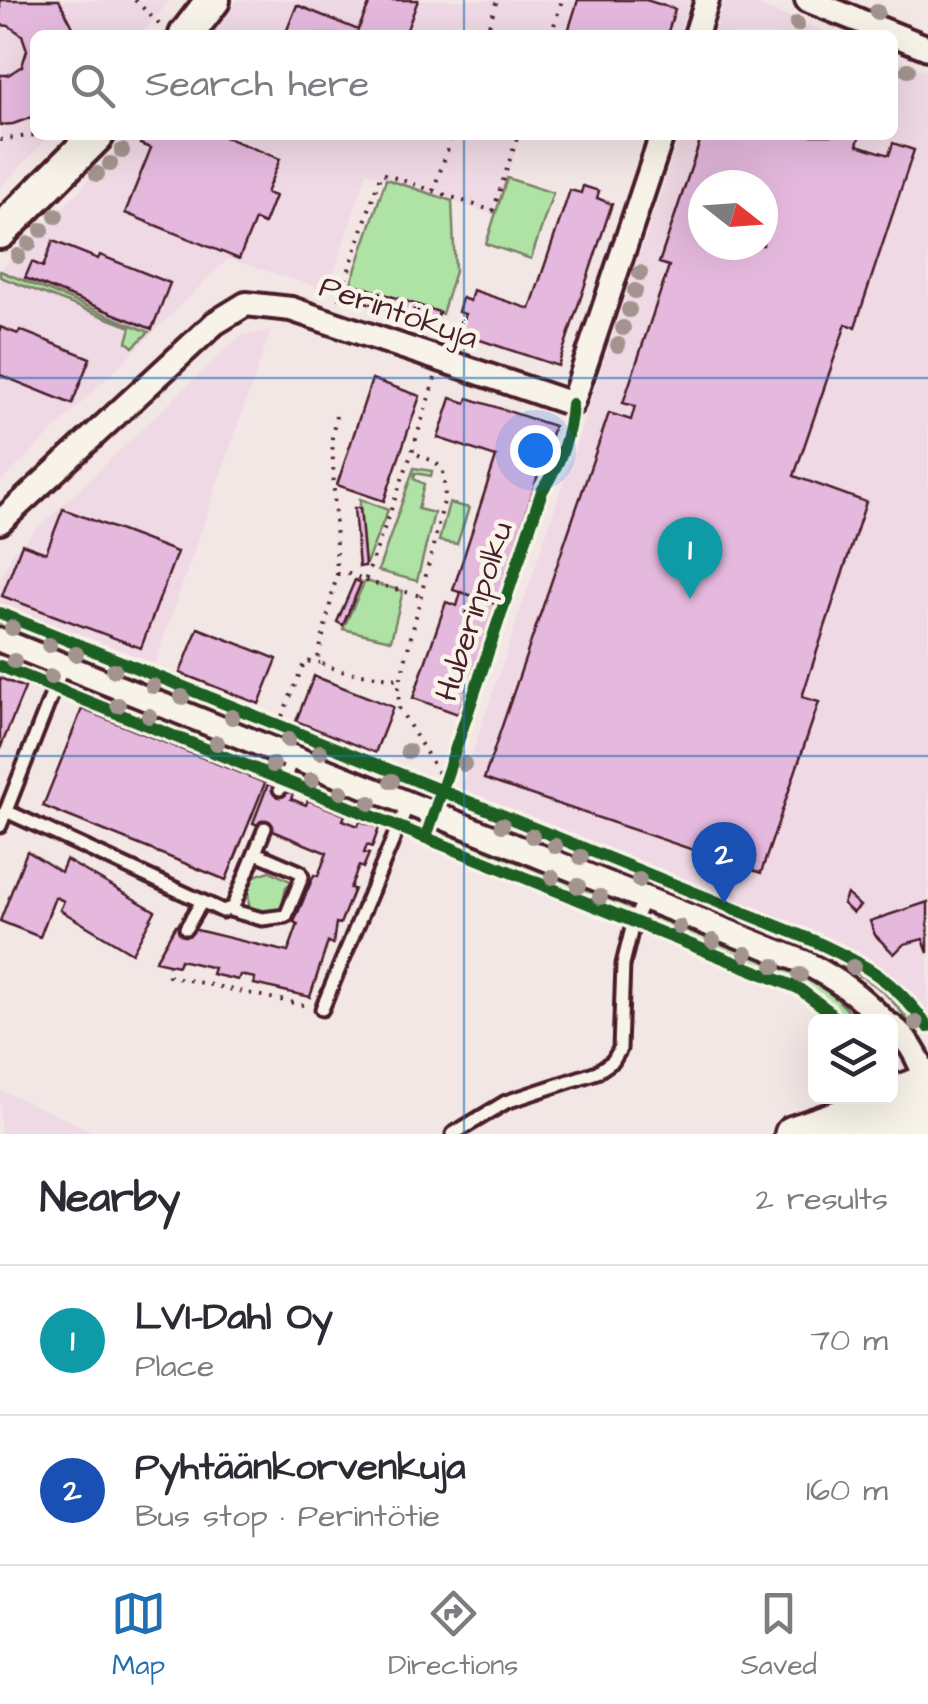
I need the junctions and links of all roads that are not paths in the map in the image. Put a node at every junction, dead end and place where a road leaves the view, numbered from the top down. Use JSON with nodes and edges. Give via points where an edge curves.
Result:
{"nodes":[{"id":1,"x":213,"y":0,"type":"edge"},
{"id":2,"x":707,"y":0,"type":"edge"},
{"id":3,"x":807,"y":0,"type":"edge"},
{"id":4,"x":168,"y":28,"type":"edge"},
{"id":5,"x":698,"y":30,"type":"edge"},
{"id":6,"x":883,"y":30,"type":"edge"},
{"id":7,"x":898,"y":36,"type":"edge"},
{"id":8,"x":928,"y":48,"type":"edge"},
{"id":9,"x":92,"y":140,"type":"edge"},
{"id":10,"x":660,"y":140,"type":"edge"},
{"id":11,"x":0,"y":232,"type":"edge"},
{"id":12,"x":0,"y":522,"type":"edge"},
{"id":13,"x":0,"y":640,"type":"edge"},
{"id":14,"x":63,"y":666,"type":"junction"},
{"id":15,"x":294,"y":746,"type":"junction"},
{"id":16,"x":280,"y":789,"type":"dead end"},
{"id":17,"x":416,"y":795,"type":"junction"},
{"id":18,"x":6,"y":811,"type":"junction"},
{"id":19,"x":0,"y":826,"type":"edge"},
{"id":20,"x":265,"y":828,"type":"dead end"},
{"id":21,"x":256,"y":853,"type":"junction"},
{"id":22,"x":645,"y":898,"type":"junction"},
{"id":23,"x":201,"y":902,"type":"junction"},
{"id":24,"x":230,"y":910,"type":"junction"},
{"id":25,"x":186,"y":928,"type":"dead end"},
{"id":26,"x":322,"y":1009,"type":"road end"},
{"id":27,"x":878,"y":1014,"type":"edge"},
{"id":28,"x":898,"y":1031,"type":"edge"},
{"id":29,"x":911,"y":1098,"type":"edge"},
{"id":30,"x":453,"y":1134,"type":"edge"},
{"id":31,"x":793,"y":1134,"type":"edge"},
{"id":32,"x":869,"y":1134,"type":"edge"}],
"edges":[{"from":1,"to":4,"type":"street"},
{"from":2,"to":5,"type":"street"},
{"from":3,"to":6,"type":"street"},
{"from":7,"to":8,"type":"street"},
{"from":9,"to":11,"type":"street"},
{"from":10,"to":12,"type":"street","name":"Perintökuja","via":[[572,404],[291,309],[246,304],[215,323]]},
{"from":13,"to":14,"type":"street"},
{"from":14,"to":15,"type":"street"},
{"from":14,"to":18,"type":"lane"},
{"from":15,"to":16,"type":"lane"},
{"from":15,"to":17,"type":"street"},
{"from":17,"to":22,"type":"street"},
{"from":17,"to":26,"type":"lane"},
{"from":18,"to":19,"type":"lane"},
{"from":18,"to":23,"type":"lane"},
{"from":20,"to":21,"type":"lane"},
{"from":21,"to":24,"type":"lane"},
{"from":21,"to":24,"type":"lane","via":[[300,872],[286,916],[262,919]]},
{"from":22,"to":27,"type":"street","via":[[804,962],[842,982]]},
{"from":22,"to":30,"type":"lane","via":[[623,964],[620,1048],[613,1062],[506,1102]]},
{"from":23,"to":24,"type":"lane"},
{"from":23,"to":25,"type":"lane"},
{"from":28,"to":29,"type":"street","via":[[913,1048]]},
{"from":29,"to":31,"type":"main road"},
{"from":29,"to":32,"type":"main road"}]}
